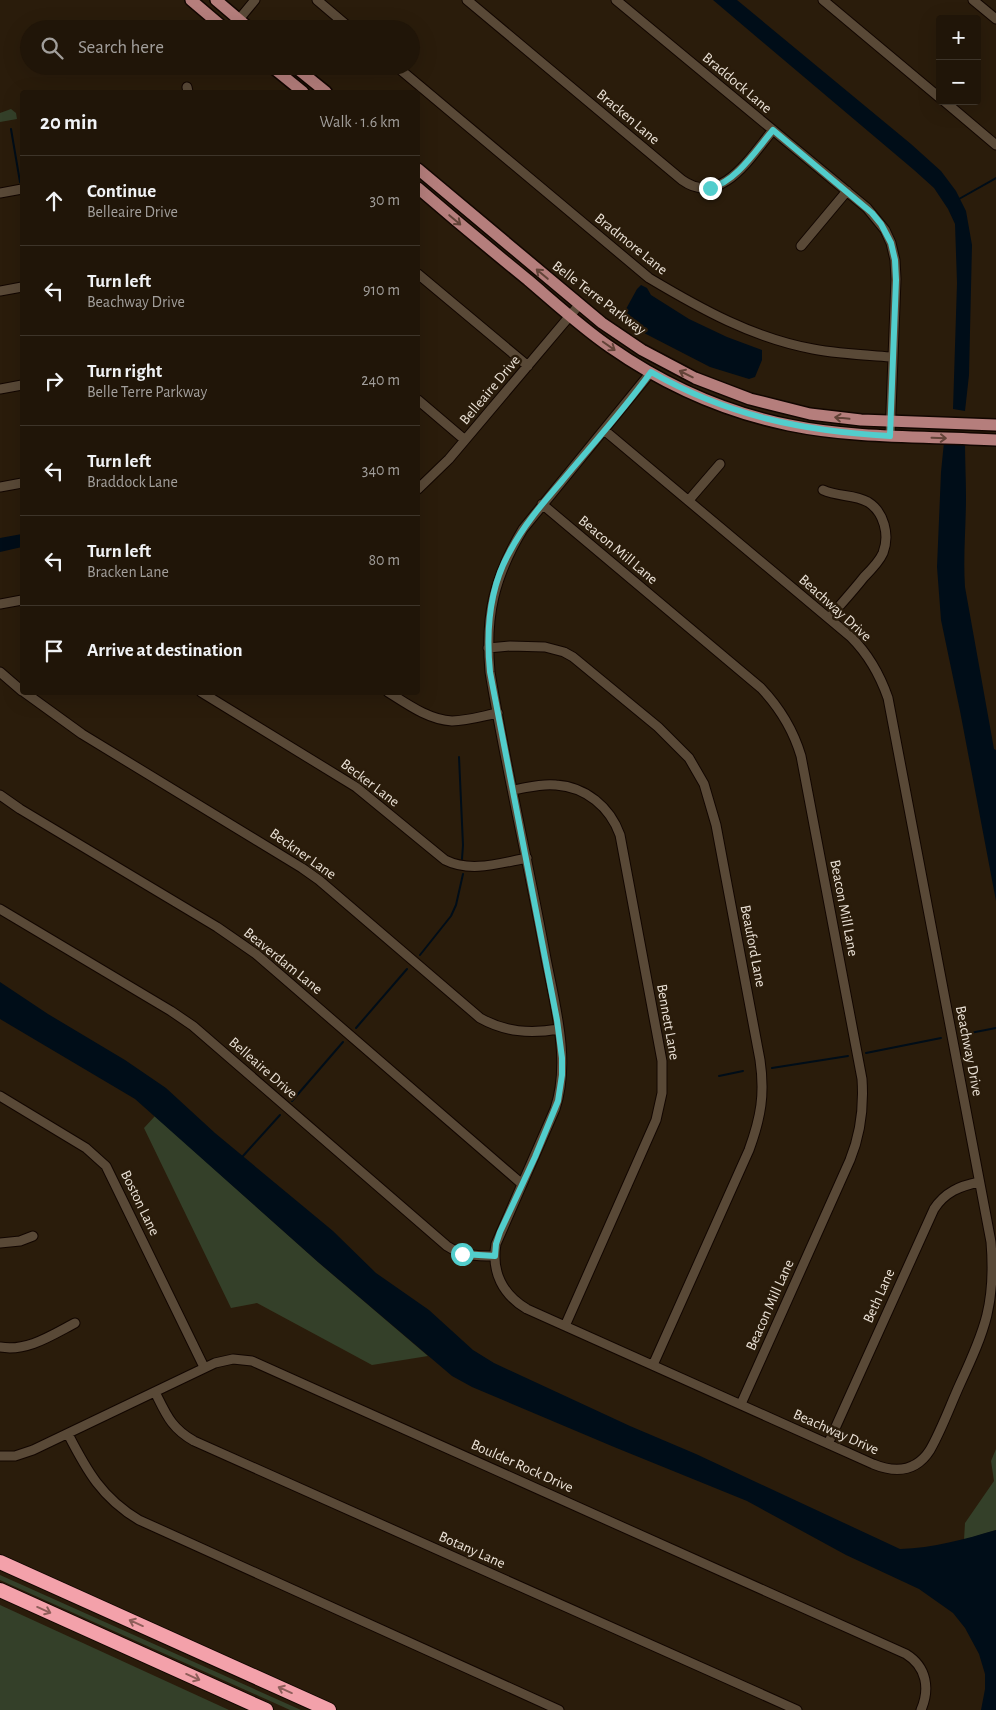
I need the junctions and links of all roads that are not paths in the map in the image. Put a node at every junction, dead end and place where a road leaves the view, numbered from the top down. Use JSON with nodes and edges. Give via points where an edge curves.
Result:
{"nodes":[{"id":1,"x":191,"y":0,"type":"edge"},
{"id":2,"x":216,"y":0,"type":"edge"},
{"id":3,"x":254,"y":0,"type":"edge"},
{"id":4,"x":317,"y":0,"type":"edge"},
{"id":5,"x":467,"y":0,"type":"edge"},
{"id":6,"x":616,"y":0,"type":"edge"},
{"id":7,"x":823,"y":0,"type":"edge"},
{"id":8,"x":973,"y":0,"type":"edge"},
{"id":9,"x":239,"y":19,"type":"joint"},
{"id":10,"x":996,"y":19,"type":"edge"},
{"id":11,"x":214,"y":20,"type":"edge"},
{"id":12,"x":340,"y":20,"type":"edge"},
{"id":13,"x":282,"y":75,"type":"edge"},
{"id":14,"x":305,"y":75,"type":"edge"},
{"id":15,"x":407,"y":75,"type":"edge"},
{"id":16,"x":301,"y":90,"type":"edge"},
{"id":17,"x":324,"y":90,"type":"edge"},
{"id":18,"x":936,"y":95,"type":"edge"},
{"id":19,"x":949,"y":105,"type":"edge"},
{"id":20,"x":773,"y":130,"type":"junction"},
{"id":21,"x":996,"y":145,"type":"edge"},
{"id":22,"x":420,"y":171,"type":"edge"},
{"id":23,"x":20,"y":189,"type":"edge"},
{"id":24,"x":420,"y":190,"type":"edge"},
{"id":25,"x":847,"y":191,"type":"junction"},
{"id":26,"x":0,"y":193,"type":"edge"},
{"id":27,"x":801,"y":246,"type":"dead end"},
{"id":28,"x":420,"y":276,"type":"edge"},
{"id":29,"x":20,"y":286,"type":"edge"},
{"id":30,"x":0,"y":291,"type":"edge"},
{"id":31,"x":579,"y":305,"type":"junction"},
{"id":32,"x":570,"y":316,"type":"junction"},
{"id":33,"x":893,"y":357,"type":"junction"},
{"id":34,"x":528,"y":366,"type":"junction"},
{"id":35,"x":651,"y":372,"type":"junction"},
{"id":36,"x":20,"y":385,"type":"edge"},
{"id":37,"x":0,"y":389,"type":"edge"},
{"id":38,"x":420,"y":402,"type":"edge"},
{"id":39,"x":890,"y":421,"type":"junction"},
{"id":40,"x":996,"y":425,"type":"edge"},
{"id":41,"x":604,"y":430,"type":"junction"},
{"id":42,"x":890,"y":436,"type":"junction"},
{"id":43,"x":465,"y":440,"type":"junction"},
{"id":44,"x":996,"y":440,"type":"edge"},
{"id":45,"x":720,"y":464,"type":"dead end"},
{"id":46,"x":20,"y":483,"type":"edge"},
{"id":47,"x":0,"y":487,"type":"edge"},
{"id":48,"x":420,"y":487,"type":"edge"},
{"id":49,"x":824,"y":490,"type":"dead end"},
{"id":50,"x":689,"y":500,"type":"junction"},
{"id":51,"x":542,"y":504,"type":"junction"},
{"id":52,"x":20,"y":600,"type":"edge"},
{"id":53,"x":0,"y":604,"type":"edge"},
{"id":54,"x":830,"y":618,"type":"junction"},
{"id":55,"x":488,"y":648,"type":"junction"},
{"id":56,"x":0,"y":672,"type":"edge"},
{"id":57,"x":20,"y":689,"type":"edge"},
{"id":58,"x":27,"y":695,"type":"edge"},
{"id":59,"x":206,"y":695,"type":"edge"},
{"id":60,"x":393,"y":695,"type":"edge"},
{"id":61,"x":498,"y":713,"type":"junction"},
{"id":62,"x":513,"y":790,"type":"junction"},
{"id":63,"x":0,"y":795,"type":"edge"},
{"id":64,"x":526,"y":858,"type":"junction"},
{"id":65,"x":0,"y":910,"type":"edge"},
{"id":66,"x":558,"y":1030,"type":"junction"},
{"id":67,"x":0,"y":1096,"type":"edge"},
{"id":68,"x":979,"y":1182,"type":"junction"},
{"id":69,"x":522,"y":1184,"type":"junction"},
{"id":70,"x":33,"y":1236,"type":"dead end"},
{"id":71,"x":0,"y":1243,"type":"edge"},
{"id":72,"x":495,"y":1256,"type":"junction"},
{"id":73,"x":75,"y":1323,"type":"dead end"},
{"id":74,"x":565,"y":1326,"type":"junction"},
{"id":75,"x":0,"y":1347,"type":"edge"},
{"id":76,"x":653,"y":1365,"type":"junction"},
{"id":77,"x":204,"y":1367,"type":"junction"},
{"id":78,"x":155,"y":1392,"type":"junction"},
{"id":79,"x":740,"y":1404,"type":"junction"},
{"id":80,"x":68,"y":1434,"type":"junction"},
{"id":81,"x":828,"y":1444,"type":"junction"},
{"id":82,"x":0,"y":1456,"type":"edge"},
{"id":83,"x":0,"y":1562,"type":"edge"},
{"id":84,"x":0,"y":1590,"type":"edge"},
{"id":85,"x":266,"y":1710,"type":"edge"},
{"id":86,"x":329,"y":1710,"type":"edge"},
{"id":87,"x":559,"y":1710,"type":"edge"},
{"id":88,"x":797,"y":1710,"type":"edge"},
{"id":89,"x":921,"y":1710,"type":"edge"}],
"edges":[{"from":1,"to":11,"type":"main road"},
{"from":2,"to":9,"type":"main road"},
{"from":3,"to":9,"type":"street"},
{"from":4,"to":12,"type":"street"},
{"from":5,"to":20,"type":"street","name":"Bracken Lane","via":[[691,185],[710,188],[727,181]]},
{"from":6,"to":20,"type":"street","name":"Braddock Lane"},
{"from":7,"to":18,"type":"street"},
{"from":8,"to":10,"type":"street"},
{"from":13,"to":16,"type":"main road"},
{"from":14,"to":17,"type":"main road"},
{"from":15,"to":33,"type":"street","name":"Bradmore Lane","via":[[649,278],[678,296],[768,338],[813,349]]},
{"from":19,"to":21,"type":"street"},
{"from":20,"to":25,"type":"street","name":"Braddock Lane"},
{"from":31,"to":22,"type":"main road","name":"Belle Terre Parkway","one_way":true},
{"from":23,"to":26,"type":"street"},
{"from":24,"to":32,"type":"main road","name":"Belle Terre Parkway","one_way":true},
{"from":25,"to":27,"type":"street"},
{"from":25,"to":33,"type":"street","name":"Braddock Lane","via":[[877,219],[893,249],[896,280]]},
{"from":28,"to":34,"type":"street"},
{"from":29,"to":30,"type":"street"},
{"from":31,"to":32,"type":"street","name":"Belleaire Drive"},
{"from":39,"to":31,"type":"main road","name":"Belle Terre Parkway","one_way":true,"via":[[801,412],[720,389],[642,350]]},
{"from":32,"to":34,"type":"street","name":"Belleaire Drive"},
{"from":32,"to":35,"type":"main road","name":"Belle Terre Parkway","one_way":true,"via":[[611,348]]},
{"from":33,"to":39,"type":"street","name":"Braddock Lane"},
{"from":34,"to":43,"type":"street","name":"Belleaire Drive"},
{"from":35,"to":41,"type":"street","name":"Beachway Drive"},
{"from":35,"to":42,"type":"main road","name":"Belle Terre Parkway","via":[[698,396],[760,418],[825,431]]},
{"from":36,"to":37,"type":"street"},
{"from":38,"to":43,"type":"street"},
{"from":39,"to":40,"type":"main road","name":"Belle Terre Parkway"},
{"from":39,"to":42,"type":"street","name":"Braddock Lane"},
{"from":41,"to":50,"type":"street","name":"Beachway Drive"},
{"from":41,"to":51,"type":"street","name":"Beachway Drive"},
{"from":42,"to":44,"type":"main road","name":"Belle Terre Parkway","one_way":true},
{"from":43,"to":48,"type":"street","name":"Belleaire Drive"},
{"from":45,"to":50,"type":"street"},
{"from":46,"to":47,"type":"street"},
{"from":49,"to":54,"type":"street","via":[[860,498],[871,505],[882,519],[886,535],[879,559]]},
{"from":50,"to":54,"type":"street","name":"Beachway Drive"},
{"from":51,"to":55,"type":"street","name":"Beachway Drive","via":[[523,529],[499,577],[490,612]]},
{"from":51,"to":79,"type":"street","name":"Beacon Mill Lane","via":[[760,688],[792,730],[801,756],[862,1079],[863,1112],[850,1160]]},
{"from":52,"to":53,"type":"street"},
{"from":54,"to":68,"type":"street","name":"Beachway Drive","via":[[869,658],[890,705]]},
{"from":55,"to":61,"type":"street","name":"Beachway Drive"},
{"from":55,"to":76,"type":"street","name":"Beauford Lane","via":[[545,647],[564,652],[584,665],[684,752],[704,784],[716,825],[760,1060],[763,1100],[749,1150]]},
{"from":56,"to":57,"type":"street","name":"Beckner Lane"},
{"from":58,"to":66,"type":"street","name":"Beckner Lane","via":[[82,734],[319,880],[480,1018],[522,1032]]},
{"from":59,"to":64,"type":"street","name":"Becker Lane","via":[[356,787],[445,860],[478,867]]},
{"from":60,"to":61,"type":"street","via":[[443,720]]},
{"from":61,"to":62,"type":"street","name":"Beachway Drive"},
{"from":62,"to":64,"type":"street","name":"Beachway Drive"},
{"from":62,"to":74,"type":"street","name":"Bennett Lane","via":[[554,784],[575,789],[606,809],[616,825],[662,1061],[662,1093],[656,1120]]},
{"from":63,"to":69,"type":"street","name":"Beaverdam Lane","via":[[256,954]]},
{"from":64,"to":66,"type":"street","name":"Beachway Drive"},
{"from":65,"to":72,"type":"street","name":"Belleaire Drive","via":[[186,1021],[447,1246],[468,1255]]},
{"from":66,"to":69,"type":"street","name":"Beachway Drive","via":[[562,1058],[560,1093]]},
{"from":67,"to":77,"type":"street","name":"Boston Lane","via":[[80,1144],[103,1163]]},
{"from":68,"to":81,"type":"street","name":"Beth Lane","via":[[952,1190],[934,1209]]},
{"from":68,"to":81,"type":"street","name":"Beachway Drive","via":[[994,1268],[991,1308],[980,1340],[930,1450],[917,1464],[895,1470]]},
{"from":69,"to":72,"type":"street","name":"Beachway Drive","via":[[498,1239]]},
{"from":70,"to":71,"type":"street","via":[[20,1242]]},
{"from":72,"to":74,"type":"street","name":"Beachway Drive","via":[[499,1279],[512,1299]]},
{"from":73,"to":75,"type":"street","via":[[23,1348]]},
{"from":74,"to":76,"type":"street","name":"Beachway Drive"},
{"from":76,"to":79,"type":"street","name":"Beachway Drive"},
{"from":77,"to":78,"type":"street","name":"Boulder Rock Drive"},
{"from":77,"to":89,"type":"street","name":"Boulder Rock Drive","via":[[234,1359],[259,1364],[901,1652],[916,1662],[925,1678],[926,1694]]},
{"from":78,"to":80,"type":"street","name":"Boulder Rock Drive"},
{"from":78,"to":88,"type":"street","name":"Botany Lane","via":[[171,1422],[194,1440]]},
{"from":79,"to":81,"type":"street","name":"Beachway Drive"},
{"from":80,"to":82,"type":"street","name":"Boulder Rock Drive","via":[[26,1454]]},
{"from":80,"to":87,"type":"street","via":[[98,1486],[139,1520]]},
{"from":86,"to":83,"type":"highway","one_way":true},
{"from":84,"to":85,"type":"highway","one_way":true}]}
